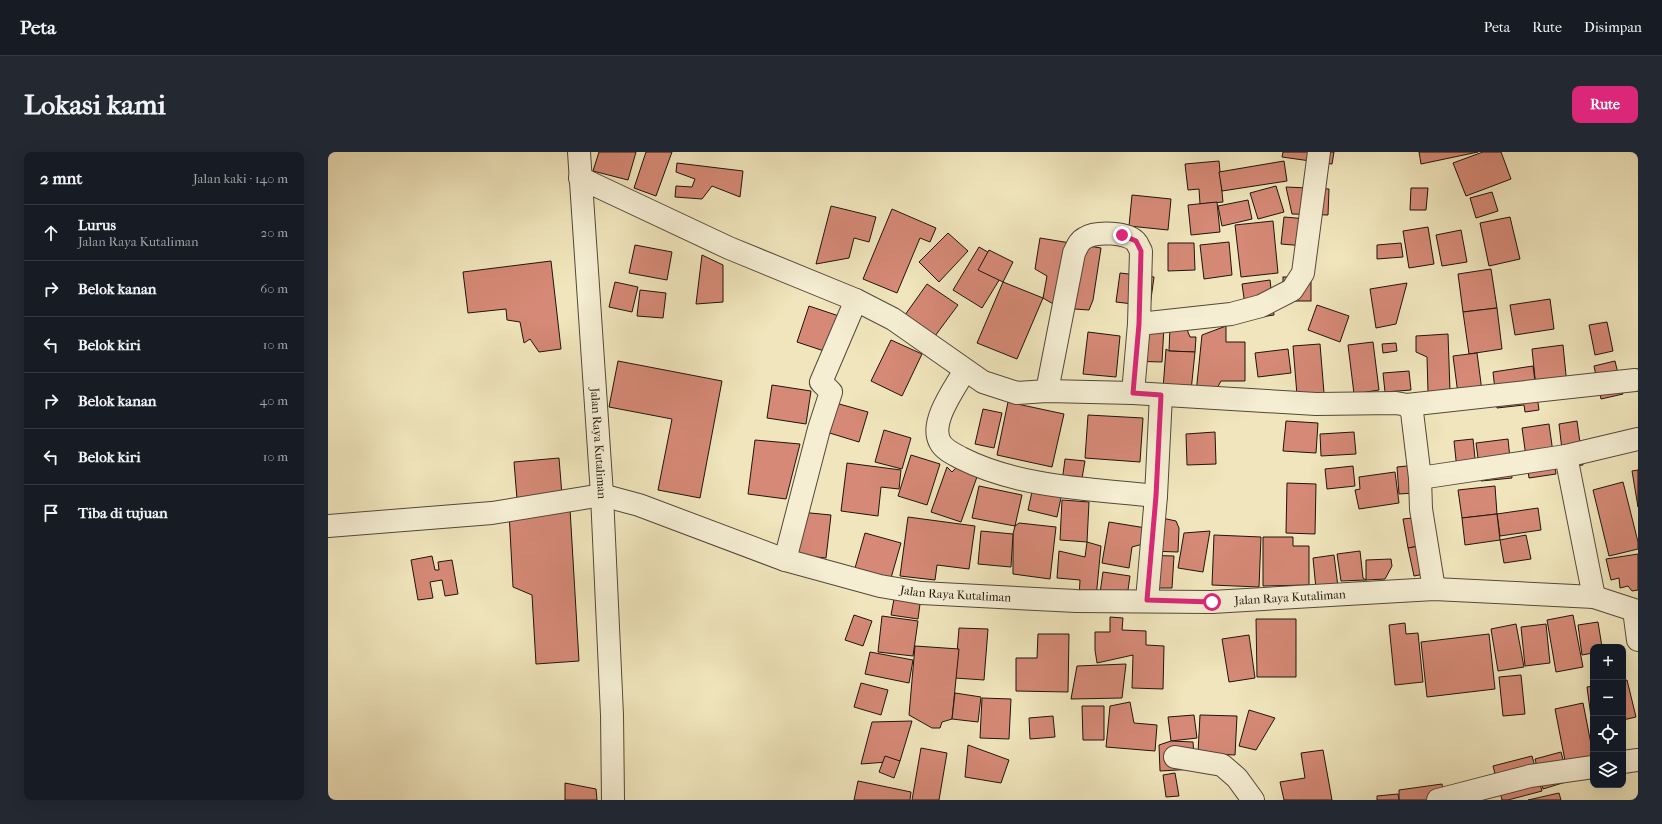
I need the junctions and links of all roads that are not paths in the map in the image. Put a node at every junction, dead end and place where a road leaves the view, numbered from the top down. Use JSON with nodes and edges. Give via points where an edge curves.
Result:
{"nodes":[{"id":1,"x":579,"y":152,"type":"edge"},
{"id":2,"x":1319,"y":152,"type":"edge"},
{"id":3,"x":580,"y":178,"type":"junction"},
{"id":4,"x":856,"y":300,"type":"junction"},
{"id":5,"x":1139,"y":324,"type":"junction"},
{"id":6,"x":965,"y":370,"type":"junction"},
{"id":7,"x":1635,"y":380,"type":"dead end"},
{"id":8,"x":1047,"y":391,"type":"junction"},
{"id":9,"x":1133,"y":393,"type":"junction"},
{"id":10,"x":1161,"y":395,"type":"junction"},
{"id":11,"x":1407,"y":405,"type":"junction"},
{"id":12,"x":1638,"y":440,"type":"edge"},
{"id":13,"x":1566,"y":456,"type":"junction"},
{"id":14,"x":1420,"y":478,"type":"junction"},
{"id":15,"x":602,"y":494,"type":"junction"},
{"id":16,"x":1156,"y":496,"type":"junction"},
{"id":17,"x":328,"y":526,"type":"edge"},
{"id":18,"x":785,"y":560,"type":"junction"},
{"id":19,"x":1434,"y":589,"type":"junction"},
{"id":20,"x":1594,"y":597,"type":"junction"},
{"id":21,"x":1147,"y":600,"type":"junction"},
{"id":22,"x":1636,"y":608,"type":"edge"},
{"id":23,"x":1638,"y":640,"type":"edge"},
{"id":24,"x":1175,"y":757,"type":"dead end"},
{"id":25,"x":1638,"y":760,"type":"edge"},
{"id":26,"x":1626,"y":762,"type":"edge"},
{"id":27,"x":1590,"y":767,"type":"edge"},
{"id":28,"x":613,"y":800,"type":"edge"},
{"id":29,"x":1253,"y":800,"type":"edge"},
{"id":30,"x":1438,"y":800,"type":"edge"}],
"edges":[{"from":1,"to":3,"type":"street","name":"Jalan Raya Kutaliman"},
{"from":2,"to":5,"type":"street","via":[[1303,273],[1292,290],[1261,306],[1230,314]]},
{"from":3,"to":4,"type":"street","via":[[729,248]]},
{"from":3,"to":15,"type":"street","name":"Jalan Raya Kutaliman"},
{"from":4,"to":6,"type":"street","via":[[893,319]]},
{"from":4,"to":18,"type":"street","via":[[821,382],[831,392]]},
{"from":5,"to":8,"type":"street","via":[[1141,251],[1136,241],[1122,235],[1096,233],[1084,238],[1074,253]]},
{"from":5,"to":9,"type":"street"},
{"from":6,"to":8,"type":"street","via":[[983,382],[1017,393]]},
{"from":6,"to":16,"type":"street","via":[[939,417],[937,426],[939,442],[949,452],[979,467],[1030,481]]},
{"from":7,"to":11,"type":"street"},
{"from":8,"to":9,"type":"street"},
{"from":9,"to":10,"type":"street"},
{"from":10,"to":11,"type":"street","via":[[1316,404]]},
{"from":10,"to":16,"type":"street"},
{"from":11,"to":14,"type":"street","via":[[1412,412]]},
{"from":12,"to":13,"type":"street"},
{"from":13,"to":14,"type":"street"},
{"from":13,"to":20,"type":"street"},
{"from":14,"to":19,"type":"street","via":[[1421,509]]},
{"from":15,"to":17,"type":"street","via":[[492,513]]},
{"from":15,"to":18,"type":"street","name":"Jalan Raya Kutaliman","via":[[639,505]]},
{"from":15,"to":28,"type":"street","via":[[612,715]]},
{"from":16,"to":21,"type":"street"},
{"from":18,"to":21,"type":"street","name":"Jalan Raya Kutaliman","via":[[892,589],[921,594],[1076,601]]},
{"from":19,"to":20,"type":"street","name":"Jalan Raya Kutaliman"},
{"from":19,"to":21,"type":"street","name":"Jalan Raya Kutaliman","via":[[1212,602]]},
{"from":20,"to":22,"type":"street","name":"Jalan Raya Kutaliman"},
{"from":22,"to":23,"type":"street","name":"Jalan Raya Kutaliman"},
{"from":24,"to":29,"type":"street","via":[[1222,765],[1237,778]]},
{"from":25,"to":26,"type":"street"},
{"from":27,"to":30,"type":"street","via":[[1530,776]]}]}
